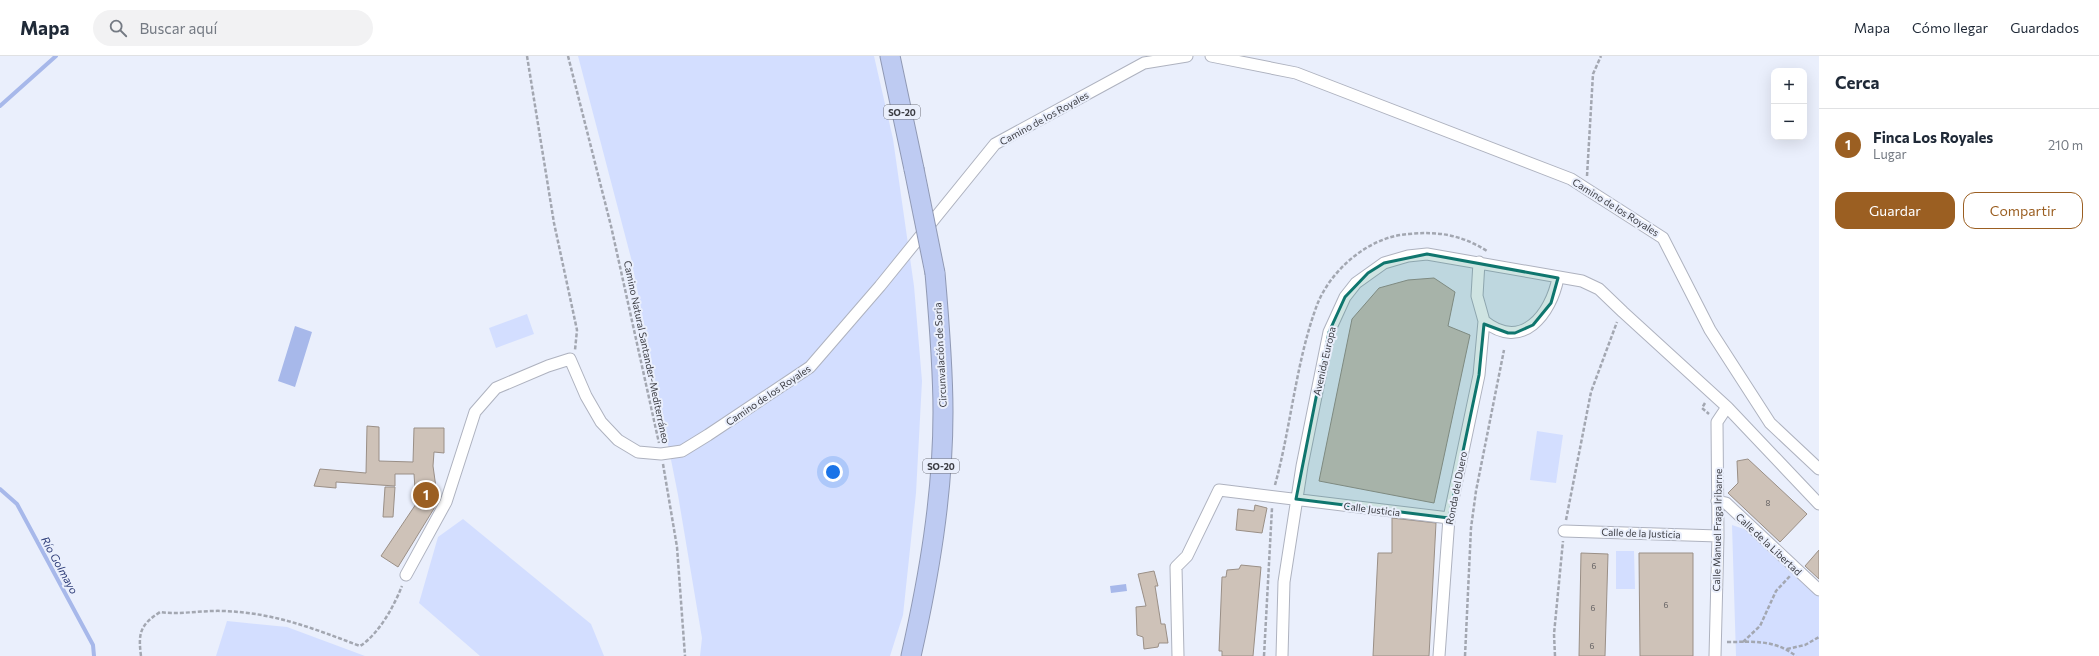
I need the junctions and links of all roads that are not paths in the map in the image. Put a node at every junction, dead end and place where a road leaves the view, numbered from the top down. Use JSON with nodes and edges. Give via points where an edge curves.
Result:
{"nodes":[{"id":1,"x":890,"y":56,"type":"edge"},
{"id":2,"x":1187,"y":56,"type":"edge"},
{"id":3,"x":1211,"y":56,"type":"edge"},
{"id":4,"x":1479,"y":262,"type":"junction"},
{"id":5,"x":1558,"y":278,"type":"junction"},
{"id":6,"x":1484,"y":321,"type":"junction"},
{"id":7,"x":1727,"y":407,"type":"junction"},
{"id":8,"x":1819,"y":469,"type":"edge"},
{"id":9,"x":1296,"y":499,"type":"junction"},
{"id":10,"x":1717,"y":501,"type":"junction"},
{"id":11,"x":1819,"y":504,"type":"edge"},
{"id":12,"x":1448,"y":518,"type":"junction"},
{"id":13,"x":1564,"y":531,"type":"road end"},
{"id":14,"x":1718,"y":536,"type":"junction"},
{"id":15,"x":406,"y":575,"type":"road end"},
{"id":16,"x":1819,"y":590,"type":"edge"},
{"id":17,"x":911,"y":656,"type":"edge"},
{"id":18,"x":1178,"y":656,"type":"edge"},
{"id":19,"x":1282,"y":656,"type":"edge"},
{"id":20,"x":1439,"y":656,"type":"edge"},
{"id":21,"x":1715,"y":656,"type":"edge"}],
"edges":[{"from":1,"to":17,"type":"highway","name":"Circunvalación de Soria","number":"SO-20","bridge":true,"via":[[935,273],[941,341],[941,465],[927,587]]},
{"from":2,"to":15,"type":"street","name":"Camino de los Royales","via":[[1144,63],[995,144],[880,286],[810,367],[682,451],[661,454],[638,452],[618,440],[605,426],[586,396],[570,359],[496,388],[475,412],[446,502]]},
{"from":3,"to":8,"type":"street","name":"Camino de los Royales","via":[[1296,73],[1571,179],[1663,238],[1710,330],[1770,423]]},
{"from":4,"to":5,"type":"street","name":"Avenida Europa"},
{"from":4,"to":6,"type":"street","name":"Ronda del Duero","via":[[1477,296]]},
{"from":4,"to":9,"type":"street","name":"Avenida Europa","via":[[1427,254],[1408,256],[1384,263],[1368,273],[1345,297],[1329,332]]},
{"from":5,"to":6,"type":"street","via":[[1551,303],[1528,327],[1515,333],[1500,332]]},
{"from":5,"to":7,"type":"street","name":"Avenida Europa","via":[[1592,284]]},
{"from":6,"to":12,"type":"street","name":"Ronda del Duero","via":[[1478,375]]},
{"from":7,"to":10,"type":"street","name":"Calle Manuel Fraga Iribarne","via":[[1717,422]]},
{"from":7,"to":11,"type":"street"},
{"from":9,"to":12,"type":"street","name":"Calle Justicia"},
{"from":9,"to":18,"type":"street","name":"Calle Justicia","via":[[1220,490],[1187,556],[1176,567]]},
{"from":9,"to":19,"type":"street","name":"Avenida Europa","via":[[1284,582]]},
{"from":10,"to":14,"type":"street","name":"Calle Manuel Fraga Iribarne"},
{"from":10,"to":16,"type":"street","name":"Calle de la Libertad","via":[[1726,503]]},
{"from":12,"to":20,"type":"street","name":"Ronda del Duero"},
{"from":13,"to":14,"type":"street","name":"Calle de la Justicia"},
{"from":14,"to":21,"type":"street","name":"Calle Manuel Fraga Iribarne"}]}
